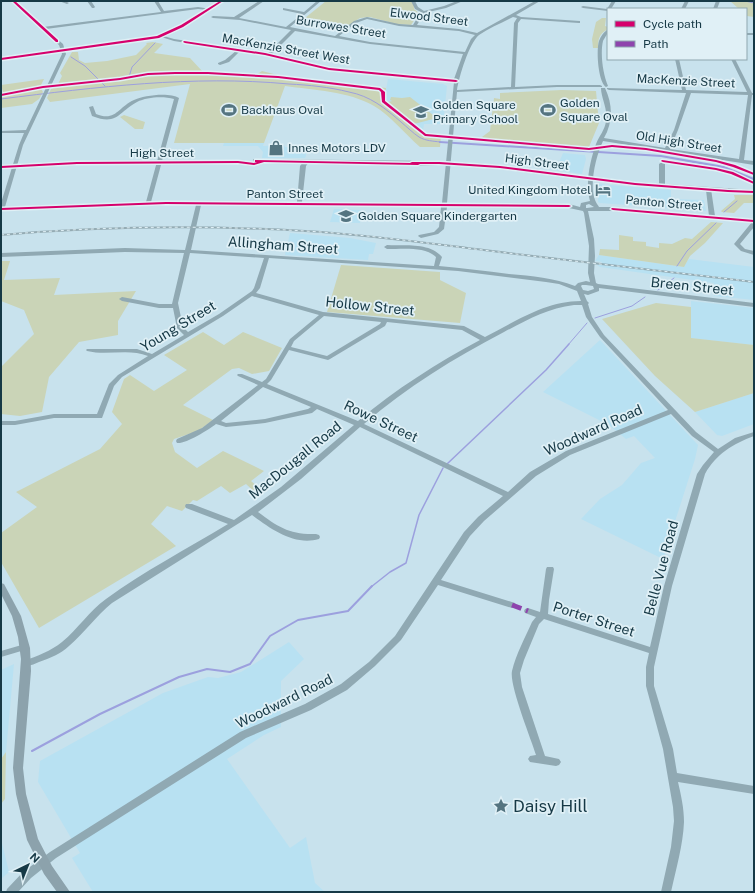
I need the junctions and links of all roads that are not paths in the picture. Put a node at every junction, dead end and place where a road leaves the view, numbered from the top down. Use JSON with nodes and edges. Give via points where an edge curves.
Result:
{"nodes":[{"id":1,"x":14,"y":1,"type":"edge"},
{"id":2,"x":61,"y":1,"type":"edge"},
{"id":3,"x":89,"y":1,"type":"edge"},
{"id":4,"x":156,"y":1,"type":"edge"},
{"id":5,"x":222,"y":1,"type":"edge"},
{"id":6,"x":262,"y":1,"type":"edge"},
{"id":7,"x":319,"y":1,"type":"edge"},
{"id":8,"x":413,"y":1,"type":"edge"},
{"id":9,"x":461,"y":1,"type":"edge"},
{"id":10,"x":538,"y":1,"type":"edge"},
{"id":11,"x":67,"y":3,"type":"dead end"},
{"id":12,"x":583,"y":6,"type":"dead end"},
{"id":13,"x":93,"y":7,"type":"dead end"},
{"id":14,"x":209,"y":9,"type":"junction"},
{"id":15,"x":284,"y":9,"type":"dead end"},
{"id":16,"x":607,"y":10,"type":"edge"},
{"id":17,"x":163,"y":12,"type":"junction"},
{"id":18,"x":423,"y":12,"type":"junction"},
{"id":19,"x":305,"y":13,"type":"junction"},
{"id":20,"x":512,"y":15,"type":"junction"},
{"id":21,"x":213,"y":18,"type":"dead end"},
{"id":22,"x":236,"y":18,"type":"junction"},
{"id":23,"x":520,"y":18,"type":"junction"},
{"id":24,"x":578,"y":22,"type":"dead end"},
{"id":25,"x":414,"y":26,"type":"junction"},
{"id":26,"x":42,"y":28,"type":"junction"},
{"id":27,"x":287,"y":28,"type":"junction"},
{"id":28,"x":294,"y":30,"type":"junction"},
{"id":29,"x":607,"y":32,"type":"edge"},
{"id":30,"x":478,"y":34,"type":"junction"},
{"id":31,"x":162,"y":37,"type":"junction"},
{"id":32,"x":336,"y":37,"type":"junction"},
{"id":33,"x":239,"y":50,"type":"junction"},
{"id":34,"x":64,"y":51,"type":"junction"},
{"id":35,"x":466,"y":53,"type":"junction"},
{"id":36,"x":269,"y":55,"type":"junction"},
{"id":37,"x":1,"y":59,"type":"edge"},
{"id":38,"x":677,"y":60,"type":"edge"},
{"id":39,"x":734,"y":60,"type":"edge"},
{"id":40,"x":220,"y":64,"type":"dead end"},
{"id":41,"x":456,"y":82,"type":"junction"},
{"id":42,"x":604,"y":87,"type":"junction"},
{"id":43,"x":513,"y":88,"type":"junction"},
{"id":44,"x":455,"y":91,"type":"junction"},
{"id":45,"x":687,"y":91,"type":"junction"},
{"id":46,"x":752,"y":94,"type":"edge"},
{"id":47,"x":91,"y":107,"type":"dead end"},
{"id":48,"x":28,"y":131,"type":"junction"},
{"id":49,"x":1,"y":132,"type":"edge"},
{"id":50,"x":601,"y":139,"type":"junction"},
{"id":51,"x":668,"y":150,"type":"junction"},
{"id":52,"x":741,"y":161,"type":"junction"},
{"id":53,"x":160,"y":162,"type":"junction"},
{"id":54,"x":306,"y":162,"type":"junction"},
{"id":55,"x":754,"y":163,"type":"edge"},
{"id":56,"x":448,"y":164,"type":"junction"},
{"id":57,"x":662,"y":164,"type":"dead end"},
{"id":58,"x":14,"y":167,"type":"junction"},
{"id":59,"x":1,"y":168,"type":"edge"},
{"id":60,"x":590,"y":179,"type":"junction"},
{"id":61,"x":623,"y":182,"type":"junction"},
{"id":62,"x":662,"y":184,"type":"junction"},
{"id":63,"x":709,"y":189,"type":"junction"},
{"id":64,"x":754,"y":191,"type":"edge"},
{"id":65,"x":590,"y":196,"type":"junction"},
{"id":66,"x":199,"y":203,"type":"junction"},
{"id":67,"x":148,"y":204,"type":"junction"},
{"id":68,"x":299,"y":204,"type":"junction"},
{"id":69,"x":444,"y":205,"type":"junction"},
{"id":70,"x":584,"y":206,"type":"junction"},
{"id":71,"x":594,"y":207,"type":"junction"},
{"id":72,"x":2,"y":209,"type":"edge"},
{"id":73,"x":588,"y":217,"type":"junction"},
{"id":74,"x":712,"y":217,"type":"junction"},
{"id":75,"x":754,"y":222,"type":"edge"},
{"id":76,"x":421,"y":236,"type":"dead end"},
{"id":77,"x":387,"y":247,"type":"dead end"},
{"id":78,"x":188,"y":251,"type":"junction"},
{"id":79,"x":754,"y":253,"type":"edge"},
{"id":80,"x":1,"y":255,"type":"edge"},
{"id":81,"x":267,"y":256,"type":"junction"},
{"id":82,"x":436,"y":267,"type":"junction"},
{"id":83,"x":591,"y":270,"type":"junction"},
{"id":84,"x":594,"y":285,"type":"junction"},
{"id":85,"x":580,"y":287,"type":"junction"},
{"id":86,"x":628,"y":291,"type":"junction"},
{"id":87,"x":592,"y":293,"type":"junction"},
{"id":88,"x":251,"y":294,"type":"junction"},
{"id":89,"x":122,"y":299,"type":"dead end"},
{"id":90,"x":585,"y":303,"type":"junction"},
{"id":91,"x":754,"y":305,"type":"edge"},
{"id":92,"x":175,"y":306,"type":"junction"},
{"id":93,"x":323,"y":314,"type":"junction"},
{"id":94,"x":384,"y":320,"type":"junction"},
{"id":95,"x":188,"y":335,"type":"junction"},
{"id":96,"x":485,"y":340,"type":"junction"},
{"id":97,"x":287,"y":348,"type":"junction"},
{"id":98,"x":89,"y":350,"type":"dead end"},
{"id":99,"x":152,"y":356,"type":"junction"},
{"id":100,"x":240,"y":375,"type":"dead end"},
{"id":101,"x":262,"y":385,"type":"junction"},
{"id":102,"x":316,"y":406,"type":"junction"},
{"id":103,"x":672,"y":411,"type":"junction"},
{"id":104,"x":215,"y":421,"type":"junction"},
{"id":105,"x":1,"y":423,"type":"edge"},
{"id":106,"x":359,"y":424,"type":"junction"},
{"id":107,"x":754,"y":434,"type":"edge"},
{"id":108,"x":179,"y":441,"type":"dead end"},
{"id":109,"x":718,"y":452,"type":"junction"},
{"id":110,"x":508,"y":496,"type":"junction"},
{"id":111,"x":189,"y":506,"type":"dead end"},
{"id":112,"x":252,"y":511,"type":"junction"},
{"id":113,"x":233,"y":523,"type":"junction"},
{"id":114,"x":316,"y":537,"type":"dead end"},
{"id":115,"x":550,"y":569,"type":"dead end"},
{"id":116,"x":435,"y":581,"type":"junction"},
{"id":117,"x":1,"y":586,"type":"edge"},
{"id":118,"x":512,"y":605,"type":"dead end"},
{"id":119,"x":528,"y":611,"type":"dead end"},
{"id":120,"x":543,"y":616,"type":"junction"},
{"id":121,"x":25,"y":647,"type":"junction"},
{"id":122,"x":652,"y":650,"type":"junction"},
{"id":123,"x":1,"y":654,"type":"edge"},
{"id":124,"x":27,"y":663,"type":"junction"},
{"id":125,"x":556,"y":762,"type":"dead end"},
{"id":126,"x":674,"y":777,"type":"junction"},
{"id":127,"x":754,"y":790,"type":"edge"},
{"id":128,"x":44,"y":862,"type":"junction"},
{"id":129,"x":11,"y":892,"type":"edge"},
{"id":130,"x":64,"y":892,"type":"edge"},
{"id":131,"x":666,"y":892,"type":"edge"}],
"edges":[{"from":1,"to":26,"type":"street"},
{"from":2,"to":11,"type":"street"},
{"from":3,"to":13,"type":"street"},
{"from":4,"to":17,"type":"street"},
{"from":5,"to":14,"type":"main road"},
{"from":6,"to":22,"type":"street"},
{"from":7,"to":19,"type":"street"},
{"from":8,"to":18,"type":"street","via":[[416,8]]},
{"from":9,"to":18,"type":"street"},
{"from":10,"to":20,"type":"street"},
{"from":12,"to":16,"type":"street"},
{"from":14,"to":17,"type":"street"},
{"from":14,"to":31,"type":"main road"},
{"from":15,"to":19,"type":"street"},
{"from":17,"to":26,"type":"street"},
{"from":18,"to":25,"type":"street"},
{"from":19,"to":27,"type":"street"},
{"from":20,"to":23,"type":"street"},
{"from":20,"to":30,"type":"street"},
{"from":21,"to":22,"type":"street","name":"Burrowes Street"},
{"from":22,"to":27,"type":"street","name":"Burrowes Street"},
{"from":23,"to":24,"type":"street"},
{"from":23,"to":43,"type":"street","via":[[516,22]]},
{"from":25,"to":30,"type":"street","name":"Elwood Street"},
{"from":25,"to":32,"type":"street","name":"Elwood Street","via":[[363,18]]},
{"from":26,"to":34,"type":"street"},
{"from":27,"to":28,"type":"street","name":"Burrowes Street"},
{"from":28,"to":32,"type":"street","name":"Burrowes Street"},
{"from":28,"to":36,"type":"street"},
{"from":29,"to":42,"type":"street","via":[[603,35],[600,45]]},
{"from":30,"to":35,"type":"street"},
{"from":31,"to":33,"type":"street","name":"MacKenzie Street West"},
{"from":31,"to":34,"type":"main road","name":"MacKenzie Street West"},
{"from":32,"to":35,"type":"street","name":"Burrowes Street"},
{"from":33,"to":36,"type":"street","name":"MacKenzie Street West"},
{"from":33,"to":40,"type":"street"},
{"from":34,"to":37,"type":"main road","name":"MacKenzie Street West"},
{"from":34,"to":48,"type":"street"},
{"from":35,"to":41,"type":"street"},
{"from":36,"to":41,"type":"street","name":"MacKenzie Street West","via":[[329,69]]},
{"from":38,"to":45,"type":"street"},
{"from":39,"to":46,"type":"street"},
{"from":41,"to":44,"type":"street"},
{"from":42,"to":43,"type":"street","name":"MacKenzie Street"},
{"from":42,"to":45,"type":"street","name":"MacKenzie Street"},
{"from":42,"to":50,"type":"street","via":[[609,120]]},
{"from":43,"to":44,"type":"street","name":"MacKenzie Street"},
{"from":44,"to":56,"type":"street"},
{"from":45,"to":46,"type":"street","name":"MacKenzie Street"},
{"from":45,"to":51,"type":"street"},
{"from":46,"to":52,"type":"street"},
{"from":47,"to":53,"type":"street","via":[[94,115],[108,118],[119,114],[139,100],[176,97]]},
{"from":48,"to":49,"type":"street"},
{"from":48,"to":58,"type":"street"},
{"from":50,"to":51,"type":"street","name":"Old High Street"},
{"from":50,"to":60,"type":"street"},
{"from":51,"to":52,"type":"street","name":"Old High Street"},
{"from":52,"to":55,"type":"street","name":"Old High Street"},
{"from":53,"to":54,"type":"highway","name":"High Street"},
{"from":53,"to":58,"type":"highway","name":"High Street"},
{"from":53,"to":67,"type":"street"},
{"from":54,"to":56,"type":"highway","name":"High Street"},
{"from":54,"to":68,"type":"street","via":[[303,166]]},
{"from":56,"to":60,"type":"highway","name":"High Street","via":[[508,168]]},
{"from":56,"to":69,"type":"street"},
{"from":57,"to":62,"type":"street"},
{"from":58,"to":59,"type":"highway","name":"High Street"},
{"from":58,"to":72,"type":"street"},
{"from":60,"to":61,"type":"highway","name":"High Street"},
{"from":60,"to":65,"type":"street"},
{"from":61,"to":62,"type":"highway","name":"High Street"},
{"from":61,"to":63,"type":"highway","name":"High Street"},
{"from":62,"to":63,"type":"highway","name":"High Street"},
{"from":63,"to":64,"type":"highway","name":"High Street"},
{"from":63,"to":74,"type":"street"},
{"from":65,"to":70,"type":"street"},
{"from":65,"to":71,"type":"street"},
{"from":66,"to":67,"type":"street","name":"Panton Street"},
{"from":66,"to":68,"type":"street","name":"Panton Street"},
{"from":66,"to":78,"type":"street"},
{"from":67,"to":72,"type":"street","name":"Panton Street"},
{"from":68,"to":69,"type":"street","name":"Panton Street"},
{"from":69,"to":70,"type":"street","name":"Panton Street"},
{"from":69,"to":76,"type":"street","via":[[441,230]]},
{"from":70,"to":71,"type":"street","name":"Panton Street"},
{"from":70,"to":73,"type":"street"},
{"from":71,"to":73,"type":"street"},
{"from":71,"to":74,"type":"street","name":"Panton Street"},
{"from":73,"to":83,"type":"street","via":[[592,251]]},
{"from":74,"to":75,"type":"street","name":"Panton Street"},
{"from":75,"to":79,"type":"street","via":[[737,244],[743,250]]},
{"from":77,"to":82,"type":"street","via":[[414,248],[434,253],[439,257]]},
{"from":78,"to":80,"type":"street","name":"Allingham Street","via":[[125,250]]},
{"from":78,"to":81,"type":"street","name":"Allingham Street"},
{"from":78,"to":92,"type":"street"},
{"from":81,"to":82,"type":"street","name":"Allingham Street"},
{"from":81,"to":88,"type":"street","name":"Young Street","via":[[257,288]]},
{"from":82,"to":85,"type":"street","name":"Allingham Street","via":[[526,277]]},
{"from":83,"to":84,"type":"street"},
{"from":83,"to":85,"type":"street"},
{"from":84,"to":85,"type":"street","name":"Breen Street"},
{"from":84,"to":86,"type":"street","name":"Breen Street"},
{"from":84,"to":87,"type":"street","via":[[597,290]]},
{"from":85,"to":87,"type":"street","name":"Breen Street"},
{"from":85,"to":90,"type":"street"},
{"from":86,"to":87,"type":"street","name":"Breen Street"},
{"from":86,"to":91,"type":"street","name":"Breen Street"},
{"from":87,"to":90,"type":"street"},
{"from":88,"to":93,"type":"street","name":"Hollow Street"},
{"from":88,"to":95,"type":"street","name":"Young Street"},
{"from":89,"to":92,"type":"street","via":[[159,306]]},
{"from":90,"to":96,"type":"street","name":"MacDougall Road","via":[[568,303],[546,308]]},
{"from":90,"to":103,"type":"street","via":[[589,317],[599,331]]},
{"from":92,"to":95,"type":"street","via":[[180,328]]},
{"from":93,"to":94,"type":"street","name":"Hollow Street"},
{"from":93,"to":97,"type":"street","via":[[293,338]]},
{"from":94,"to":96,"type":"street","name":"Hollow Street","via":[[464,328]]},
{"from":94,"to":97,"type":"street","via":[[385,324],[328,358]]},
{"from":95,"to":99,"type":"street","name":"Young Street"},
{"from":96,"to":106,"type":"street","name":"MacDougall Road","via":[[415,381]]},
{"from":97,"to":101,"type":"street","via":[[271,376]]},
{"from":98,"to":99,"type":"street","via":[[141,351]]},
{"from":99,"to":105,"type":"street","name":"Young Street","via":[[116,379],[109,390],[100,416],[54,416]]},
{"from":100,"to":101,"type":"street","name":"Rowe Street"},
{"from":101,"to":102,"type":"street","name":"Rowe Street"},
{"from":101,"to":104,"type":"street"},
{"from":102,"to":104,"type":"street","via":[[308,412],[261,422],[226,425]]},
{"from":102,"to":106,"type":"street","name":"Rowe Street"},
{"from":103,"to":109,"type":"street","via":[[694,434]]},
{"from":103,"to":110,"type":"street","name":"Woodward Road","via":[[557,459],[540,468]]},
{"from":104,"to":108,"type":"street","via":[[199,433]]},
{"from":106,"to":110,"type":"street","name":"Rowe Street"},
{"from":106,"to":112,"type":"street","name":"MacDougall Road","via":[[280,492]]},
{"from":107,"to":109,"type":"street","name":"Belle Vue Road","via":[[729,444]]},
{"from":109,"to":122,"type":"street","name":"Belle Vue Road","via":[[698,481]]},
{"from":110,"to":116,"type":"street","name":"Woodward Road","via":[[467,534]]},
{"from":111,"to":113,"type":"street"},
{"from":112,"to":113,"type":"street","name":"MacDougall Road"},
{"from":112,"to":114,"type":"street","via":[[290,536]]},
{"from":113,"to":124,"type":"street","name":"MacDougall Road","via":[[106,603],[59,649]]},
{"from":115,"to":120,"type":"street"},
{"from":116,"to":118,"type":"street"},
{"from":116,"to":128,"type":"street","name":"Woodward Road","via":[[394,642],[344,687],[308,707],[243,735]]},
{"from":117,"to":121,"type":"main road","via":[[17,617]]},
{"from":119,"to":120,"type":"street","name":"Porter Street"},
{"from":120,"to":122,"type":"street","name":"Porter Street"},
{"from":120,"to":125,"type":"street","via":[[536,622],[516,673],[537,759]]},
{"from":121,"to":123,"type":"street"},
{"from":121,"to":124,"type":"main road"},
{"from":122,"to":126,"type":"street","name":"Belle Vue Road","via":[[650,686]]},
{"from":124,"to":128,"type":"main road","via":[[19,781],[28,824]]},
{"from":126,"to":127,"type":"street"},
{"from":126,"to":131,"type":"street","name":"Belle Vue Road","via":[[678,836]]},
{"from":128,"to":129,"type":"street","name":"Woodward Road"},
{"from":128,"to":130,"type":"main road"}]}
